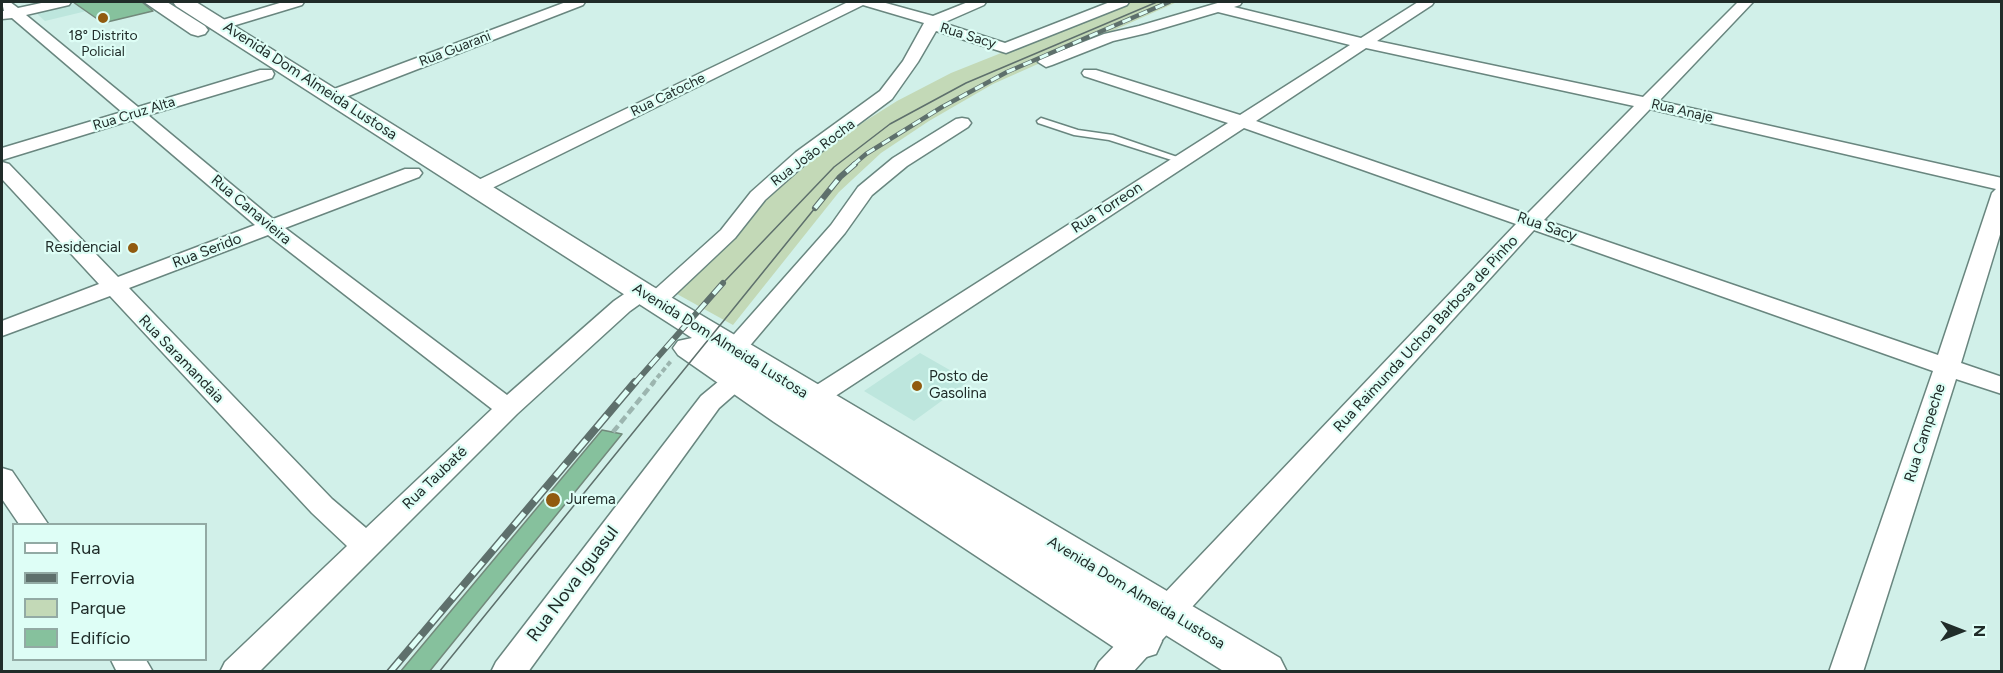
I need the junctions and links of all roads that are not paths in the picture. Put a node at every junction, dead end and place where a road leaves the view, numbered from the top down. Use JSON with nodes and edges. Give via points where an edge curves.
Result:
{"nodes":[{"id":1,"x":64,"y":2,"type":"edge"},
{"id":2,"x":154,"y":2,"type":"edge"},
{"id":3,"x":183,"y":2,"type":"edge"},
{"id":4,"x":297,"y":2,"type":"edge"},
{"id":5,"x":578,"y":2,"type":"edge"},
{"id":6,"x":858,"y":2,"type":"edge"},
{"id":7,"x":868,"y":2,"type":"edge"},
{"id":8,"x":980,"y":2,"type":"edge"},
{"id":9,"x":1122,"y":2,"type":"edge"},
{"id":10,"x":1238,"y":2,"type":"edge"},
{"id":11,"x":1427,"y":2,"type":"edge"},
{"id":12,"x":1746,"y":2,"type":"edge"},
{"id":13,"x":1220,"y":8,"type":"junction"},
{"id":14,"x":6,"y":10,"type":"edge"},
{"id":15,"x":932,"y":23,"type":"junction"},
{"id":16,"x":221,"y":25,"type":"junction"},
{"id":17,"x":1362,"y":43,"type":"junction"},
{"id":18,"x":1046,"y":62,"type":"dead end"},
{"id":19,"x":1090,"y":73,"type":"dead end"},
{"id":20,"x":266,"y":74,"type":"junction"},
{"id":21,"x":332,"y":96,"type":"junction"},
{"id":22,"x":1645,"y":103,"type":"junction"},
{"id":23,"x":135,"y":113,"type":"junction"},
{"id":24,"x":1041,"y":121,"type":"dead end"},
{"id":25,"x":1240,"y":122,"type":"junction"},
{"id":26,"x":962,"y":123,"type":"dead end"},
{"id":27,"x":2,"y":154,"type":"edge"},
{"id":28,"x":1181,"y":160,"type":"junction"},
{"id":29,"x":2,"y":168,"type":"edge"},
{"id":30,"x":412,"y":173,"type":"junction"},
{"id":31,"x":2001,"y":184,"type":"edge"},
{"id":32,"x":477,"y":188,"type":"junction"},
{"id":33,"x":2001,"y":193,"type":"edge"},
{"id":34,"x":1531,"y":221,"type":"junction"},
{"id":35,"x":270,"y":227,"type":"junction"},
{"id":36,"x":112,"y":287,"type":"junction"},
{"id":37,"x":639,"y":300,"type":"junction"},
{"id":38,"x":2,"y":329,"type":"edge"},
{"id":39,"x":737,"y":364,"type":"junction"},
{"id":40,"x":1947,"y":367,"type":"junction"},
{"id":41,"x":2001,"y":386,"type":"edge"},
{"id":42,"x":801,"y":407,"type":"junction"},
{"id":43,"x":508,"y":408,"type":"junction"},
{"id":44,"x":2,"y":478,"type":"edge"},
{"id":45,"x":33,"y":523,"type":"edge"},
{"id":46,"x":366,"y":545,"type":"junction"},
{"id":47,"x":1169,"y":612,"type":"junction"},
{"id":48,"x":1140,"y":641,"type":"junction"},
{"id":49,"x":237,"y":672,"type":"edge"},
{"id":50,"x":508,"y":672,"type":"edge"},
{"id":51,"x":1111,"y":672,"type":"edge"},
{"id":52,"x":1264,"y":672,"type":"edge"},
{"id":53,"x":1846,"y":672,"type":"edge"}],
"edges":[{"from":1,"to":14,"type":"street"},
{"from":2,"to":20,"type":"main road","name":"Avenida Dom Almeida Lustosa"},
{"from":3,"to":16,"type":"main road","name":"Avenida Dom Almeida Lustosa"},
{"from":4,"to":16,"type":"street"},
{"from":5,"to":21,"type":"street","name":"Rua Guarani"},
{"from":6,"to":32,"type":"street","name":"Rua Catoche"},
{"from":7,"to":15,"type":"street"},
{"from":8,"to":15,"type":"street"},
{"from":9,"to":15,"type":"street","name":"Rua Sacy","via":[[1006,48]]},
{"from":10,"to":13,"type":"street"},
{"from":11,"to":17,"type":"street","name":"Rua Torreon"},
{"from":12,"to":22,"type":"street","name":"Rua Raimunda Uchoa Barbosa de Pinho"},
{"from":13,"to":17,"type":"street","name":"Rua Anaje"},
{"from":13,"to":18,"type":"street","via":[[1109,37]]},
{"from":14,"to":23,"type":"street","name":"Rua Canavieira"},
{"from":15,"to":37,"type":"street","name":"Rua João Rocha","via":[[886,95],[803,156],[758,196],[728,234]]},
{"from":16,"to":21,"type":"main road","name":"Avenida Dom Almeida Lustosa"},
{"from":17,"to":22,"type":"street","name":"Rua Anaje"},
{"from":17,"to":25,"type":"street","name":"Rua Torreon"},
{"from":19,"to":25,"type":"street","name":"Rua Sacy"},
{"from":20,"to":23,"type":"street","name":"Rua Cruz Alta"},
{"from":20,"to":30,"type":"main road","name":"Avenida Dom Almeida Lustosa"},
{"from":21,"to":32,"type":"main road","name":"Avenida Dom Almeida Lustosa"},
{"from":22,"to":31,"type":"street","name":"Rua Anaje"},
{"from":22,"to":34,"type":"street","name":"Rua Raimunda Uchoa Barbosa de Pinho"},
{"from":23,"to":27,"type":"street","name":"Rua Cruz Alta"},
{"from":23,"to":35,"type":"street","name":"Rua Canavieira"},
{"from":24,"to":28,"type":"lane","via":[[1110,137]]},
{"from":25,"to":28,"type":"street","name":"Rua Torreon"},
{"from":25,"to":34,"type":"street","name":"Rua Sacy"},
{"from":26,"to":39,"type":"street","name":"Rua Nova Iguasul","via":[[900,162],[866,191]]},
{"from":28,"to":42,"type":"street","name":"Rua Torreon"},
{"from":29,"to":36,"type":"street","name":"Rua Saramandaia"},
{"from":30,"to":35,"type":"street","name":"Rua Serido"},
{"from":30,"to":37,"type":"main road","name":"Avenida Dom Almeida Lustosa"},
{"from":32,"to":37,"type":"main road","name":"Avenida Dom Almeida Lustosa"},
{"from":33,"to":40,"type":"street","name":"Rua Campeche"},
{"from":34,"to":40,"type":"street","name":"Rua Sacy"},
{"from":34,"to":47,"type":"street","name":"Rua Raimunda Uchoa Barbosa de Pinho"},
{"from":35,"to":36,"type":"street","name":"Rua Serido"},
{"from":35,"to":43,"type":"street","name":"Rua Canavieira"},
{"from":36,"to":38,"type":"street","name":"Rua Serido"},
{"from":36,"to":46,"type":"street","name":"Rua Saramandaia","via":[[322,506]]},
{"from":37,"to":39,"type":"main road","name":"Avenida Dom Almeida Lustosa"},
{"from":37,"to":43,"type":"street","name":"Rua Taubaté"},
{"from":39,"to":42,"type":"main road","name":"Avenida Dom Almeida Lustosa"},
{"from":39,"to":50,"type":"street","name":"Rua Nova Iguasul"},
{"from":40,"to":41,"type":"street","name":"Rua Sacy"},
{"from":40,"to":53,"type":"street","name":"Rua Campeche"},
{"from":42,"to":47,"type":"main road","name":"Avenida Dom Almeida Lustosa"},
{"from":42,"to":48,"type":"main road","name":"Avenida Dom Almeida Lustosa"},
{"from":43,"to":46,"type":"street","name":"Rua Taubaté"},
{"from":44,"to":45,"type":"street"},
{"from":46,"to":49,"type":"street","name":"Rua Taubaté"},
{"from":47,"to":48,"type":"street","name":"Rua Raimunda Uchoa Barbosa de Pinho"},
{"from":47,"to":52,"type":"main road","name":"Avenida Dom Almeida Lustosa"},
{"from":48,"to":51,"type":"street","name":"Rua Raimunda Uchoa Barbosa de Pinho"}]}
